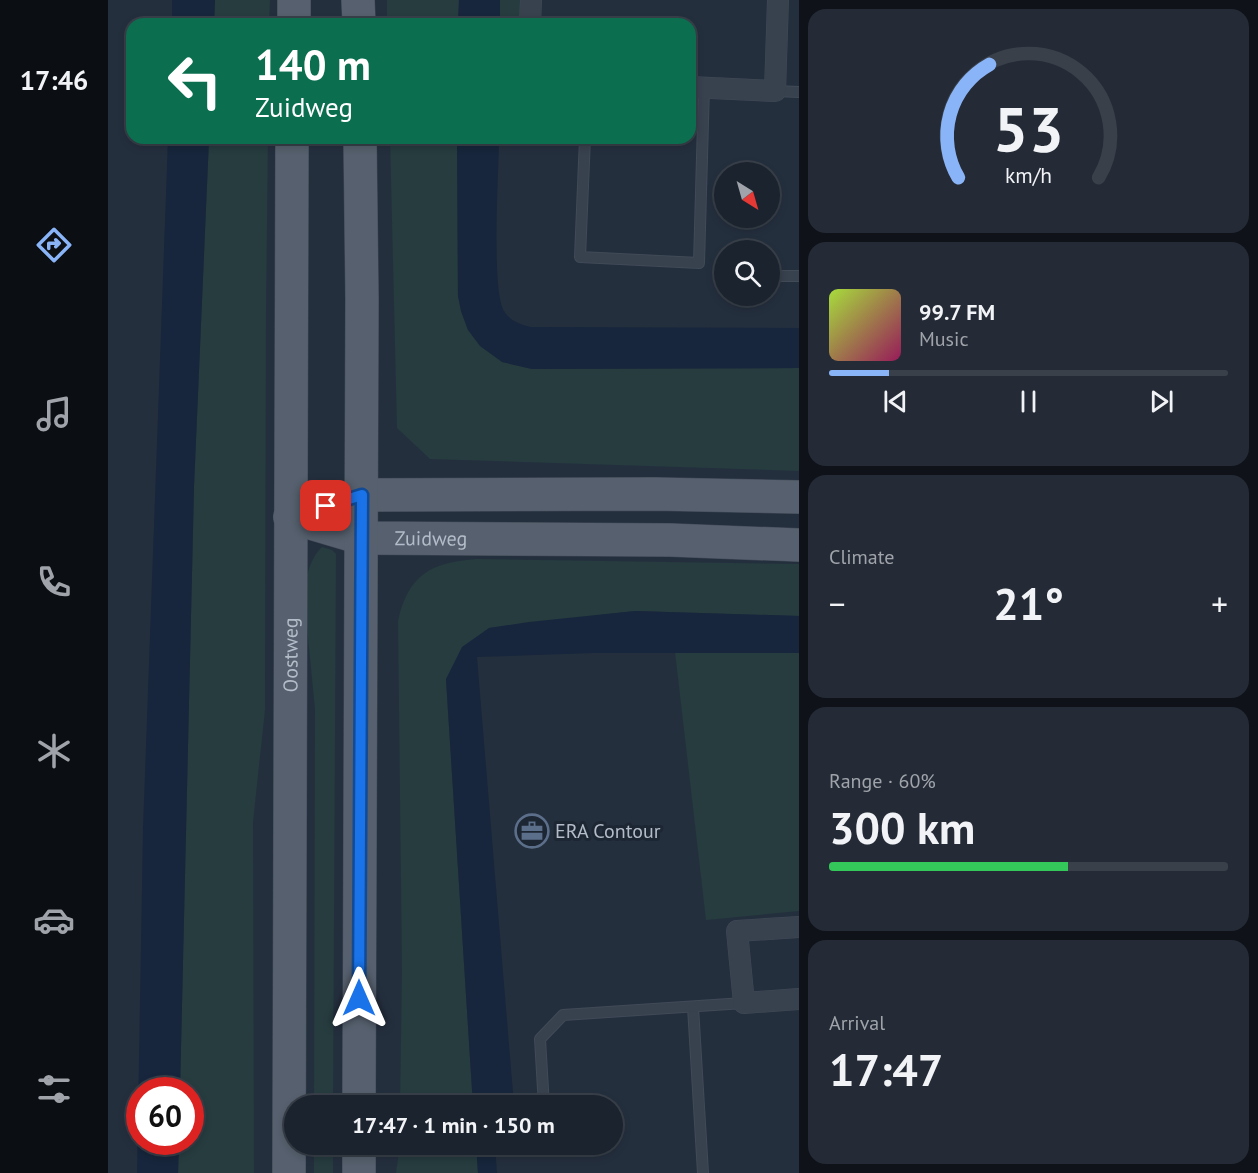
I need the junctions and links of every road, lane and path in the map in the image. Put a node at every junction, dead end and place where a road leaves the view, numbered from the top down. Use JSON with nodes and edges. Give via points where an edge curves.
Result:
{"nodes":[{"id":1,"x":294,"y":0,"type":"edge"},
{"id":2,"x":358,"y":0,"type":"edge"},
{"id":3,"x":531,"y":0,"type":"edge"},
{"id":4,"x":778,"y":0,"type":"edge"},
{"id":5,"x":294,"y":18,"type":"edge"},
{"id":6,"x":358,"y":18,"type":"edge"},
{"id":7,"x":530,"y":18,"type":"edge"},
{"id":8,"x":697,"y":87,"type":"edge"},
{"id":9,"x":775,"y":91,"type":"junction"},
{"id":10,"x":799,"y":92,"type":"edge"},
{"id":11,"x":292,"y":144,"type":"edge"},
{"id":12,"x":360,"y":144,"type":"edge"},
{"id":13,"x":585,"y":144,"type":"edge"},
{"id":14,"x":780,"y":276,"type":"edge"},
{"id":15,"x":799,"y":276,"type":"edge"},
{"id":16,"x":362,"y":495,"type":"junction"},
{"id":17,"x":799,"y":497,"type":"edge"},
{"id":18,"x":290,"y":517,"type":"junction"},
{"id":19,"x":361,"y":538,"type":"junction"},
{"id":20,"x":799,"y":545,"type":"edge"},
{"id":21,"x":799,"y":927,"type":"edge"},
{"id":22,"x":799,"y":999,"type":"edge"},
{"id":23,"x":744,"y":1003,"type":"junction"},
{"id":24,"x":693,"y":1007,"type":"junction"},
{"id":25,"x":359,"y":1095,"type":"edge"},
{"id":26,"x":543,"y":1095,"type":"edge"},
{"id":27,"x":359,"y":1155,"type":"edge"},
{"id":28,"x":289,"y":1173,"type":"edge"},
{"id":29,"x":359,"y":1173,"type":"edge"},
{"id":30,"x":703,"y":1173,"type":"edge"}],
"edges":[{"from":1,"to":5,"type":"main road"},
{"from":2,"to":6,"type":"main road"},
{"from":3,"to":7,"type":"street"},
{"from":4,"to":9,"type":"street"},
{"from":8,"to":9,"type":"street"},
{"from":8,"to":13,"type":"lane","via":[[699,263],[580,256]]},
{"from":9,"to":10,"type":"lane"},
{"from":11,"to":18,"type":"main road","name":"Oostweg"},
{"from":12,"to":16,"type":"main road"},
{"from":14,"to":15,"type":"lane"},
{"from":16,"to":17,"type":"main road"},
{"from":16,"to":18,"type":"main road"},
{"from":16,"to":19,"type":"main road"},
{"from":18,"to":19,"type":"main road","name":"Zuidweg"},
{"from":18,"to":28,"type":"main road","name":"Oostweg"},
{"from":19,"to":20,"type":"main road","name":"Zuidweg","via":[[681,540]]},
{"from":19,"to":25,"type":"main road"},
{"from":21,"to":23,"type":"street","via":[[737,930]]},
{"from":22,"to":23,"type":"street"},
{"from":23,"to":24,"type":"lane"},
{"from":24,"to":26,"type":"lane","via":[[563,1015],[540,1039]]},
{"from":24,"to":30,"type":"lane"},
{"from":27,"to":29,"type":"main road"}]}
